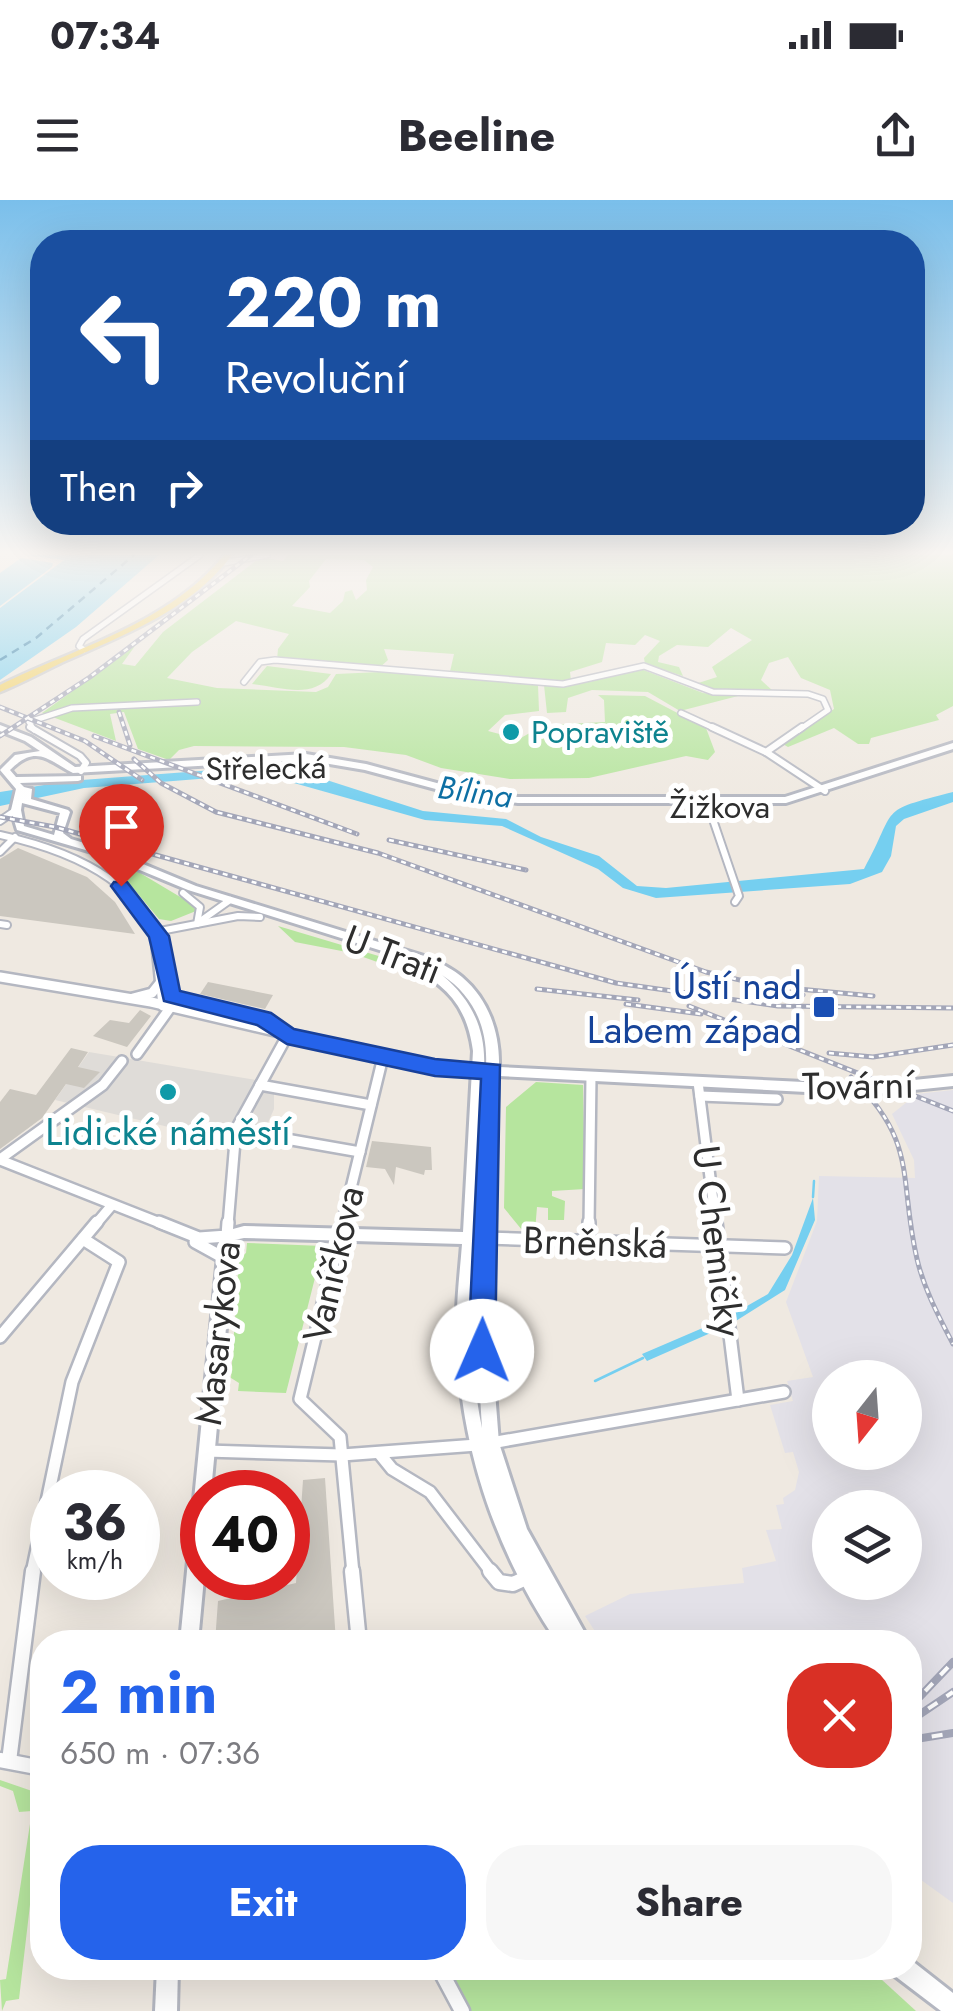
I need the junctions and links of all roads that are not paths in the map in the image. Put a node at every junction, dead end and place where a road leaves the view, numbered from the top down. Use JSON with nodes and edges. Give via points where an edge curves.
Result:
{"nodes":[{"id":1,"x":83,"y":640,"type":"edge"},
{"id":2,"x":107,"y":640,"type":"edge"},
{"id":3,"x":84,"y":650,"type":"junction"},
{"id":4,"x":261,"y":657,"type":"dead end"},
{"id":5,"x":270,"y":661,"type":"junction"},
{"id":6,"x":365,"y":670,"type":"joint"},
{"id":7,"x":244,"y":682,"type":"dead end"},
{"id":8,"x":0,"y":692,"type":"edge"},
{"id":9,"x":197,"y":702,"type":"dead end"},
{"id":10,"x":680,"y":714,"type":"dead end"},
{"id":11,"x":0,"y":731,"type":"edge"},
{"id":12,"x":953,"y":749,"type":"edge"},
{"id":13,"x":766,"y":752,"type":"junction"},
{"id":14,"x":48,"y":753,"type":"junction"},
{"id":15,"x":18,"y":757,"type":"junction"},
{"id":16,"x":60,"y":766,"type":"junction"},
{"id":17,"x":82,"y":771,"type":"junction"},
{"id":18,"x":45,"y":778,"type":"junction"},
{"id":19,"x":12,"y":780,"type":"junction"},
{"id":20,"x":825,"y":790,"type":"junction"},
{"id":21,"x":22,"y":799,"type":"junction"},
{"id":22,"x":480,"y":800,"type":"junction"},
{"id":23,"x":707,"y":805,"type":"junction"},
{"id":24,"x":0,"y":810,"type":"edge"},
{"id":25,"x":0,"y":821,"type":"edge"},
{"id":26,"x":0,"y":835,"type":"edge"},
{"id":27,"x":15,"y":838,"type":"junction"},
{"id":28,"x":68,"y":841,"type":"junction"},
{"id":29,"x":0,"y":852,"type":"edge"},
{"id":30,"x":110,"y":854,"type":"junction"},
{"id":31,"x":732,"y":874,"type":"joint"},
{"id":32,"x":183,"y":892,"type":"junction"},
{"id":33,"x":737,"y":899,"type":"dead end"},
{"id":34,"x":227,"y":903,"type":"junction"},
{"id":35,"x":260,"y":917,"type":"junction"},
{"id":36,"x":196,"y":924,"type":"junction"},
{"id":37,"x":155,"y":932,"type":"junction"},
{"id":38,"x":0,"y":978,"type":"edge"},
{"id":39,"x":160,"y":983,"type":"junction"},
{"id":40,"x":171,"y":996,"type":"junction"},
{"id":41,"x":129,"y":998,"type":"junction"},
{"id":42,"x":167,"y":1006,"type":"junction"},
{"id":43,"x":287,"y":1036,"type":"junction"},
{"id":44,"x":138,"y":1054,"type":"dead end"},
{"id":45,"x":382,"y":1056,"type":"junction"},
{"id":46,"x":122,"y":1061,"type":"dead end"},
{"id":47,"x":485,"y":1071,"type":"junction"},
{"id":48,"x":592,"y":1076,"type":"junction"},
{"id":49,"x":953,"y":1080,"type":"edge"},
{"id":50,"x":260,"y":1085,"type":"junction"},
{"id":51,"x":699,"y":1089,"type":"junction"},
{"id":52,"x":778,"y":1100,"type":"dead end"},
{"id":53,"x":371,"y":1105,"type":"junction"},
{"id":54,"x":269,"y":1136,"type":"dead end"},
{"id":55,"x":360,"y":1152,"type":"junction"},
{"id":56,"x":0,"y":1159,"type":"edge"},
{"id":57,"x":112,"y":1205,"type":"junction"},
{"id":58,"x":156,"y":1224,"type":"junction"},
{"id":59,"x":340,"y":1234,"type":"junction"},
{"id":60,"x":226,"y":1236,"type":"junction"},
{"id":61,"x":478,"y":1238,"type":"junction"},
{"id":62,"x":83,"y":1239,"type":"junction"},
{"id":63,"x":589,"y":1242,"type":"junction"},
{"id":64,"x":719,"y":1246,"type":"junction"},
{"id":65,"x":785,"y":1248,"type":"dead end"},
{"id":66,"x":224,"y":1258,"type":"junction"},
{"id":67,"x":0,"y":1337,"type":"edge"},
{"id":68,"x":784,"y":1392,"type":"dead end"},
{"id":69,"x":738,"y":1400,"type":"junction"},
{"id":70,"x":484,"y":1444,"type":"junction"},
{"id":71,"x":205,"y":1451,"type":"junction"},
{"id":72,"x":378,"y":1453,"type":"junction"},
{"id":73,"x":342,"y":1455,"type":"junction"},
{"id":74,"x":409,"y":1479,"type":"joint"},
{"id":75,"x":526,"y":1578,"type":"junction"},
{"id":76,"x":190,"y":1630,"type":"edge"},
{"id":77,"x":357,"y":1630,"type":"edge"},
{"id":78,"x":559,"y":1630,"type":"edge"},
{"id":79,"x":574,"y":1630,"type":"edge"},
{"id":80,"x":5,"y":1761,"type":"edge"},
{"id":81,"x":30,"y":1766,"type":"edge"},
{"id":82,"x":167,"y":1980,"type":"edge"},
{"id":83,"x":445,"y":1980,"type":"edge"},
{"id":84,"x":919,"y":1980,"type":"edge"},
{"id":85,"x":953,"y":2007,"type":"edge"},
{"id":86,"x":166,"y":2011,"type":"edge"},
{"id":87,"x":462,"y":2011,"type":"edge"}],
"edges":[{"from":1,"to":3,"type":"street"},
{"from":2,"to":3,"type":"main road"},
{"from":3,"to":8,"type":"main road"},
{"from":4,"to":5,"type":"street"},
{"from":5,"to":6,"type":"street"},
{"from":5,"to":7,"type":"street","via":[[260,662]]},
{"from":6,"to":13,"type":"street","via":[[564,684],[644,666],[695,689],[808,694],[828,705]]},
{"from":9,"to":17,"type":"street","via":[[72,708],[29,722],[80,756],[86,763]]},
{"from":10,"to":13,"type":"street"},
{"from":11,"to":14,"type":"street"},
{"from":11,"to":15,"type":"street","via":[[20,745]]},
{"from":12,"to":20,"type":"street","name":"Žižkova","via":[[882,766]]},
{"from":12,"to":23,"type":"street","name":"Žižkova","via":[[808,802]]},
{"from":13,"to":20,"type":"street"},
{"from":14,"to":15,"type":"street"},
{"from":14,"to":16,"type":"street"},
{"from":15,"to":19,"type":"street","via":[[5,770]]},
{"from":16,"to":17,"type":"street","name":"Střelecká"},
{"from":16,"to":18,"type":"street"},
{"from":17,"to":22,"type":"street","name":"Střelecká","via":[[306,757],[357,764]]},
{"from":18,"to":19,"type":"street","name":"Střelecká"},
{"from":18,"to":21,"type":"street"},
{"from":18,"to":22,"type":"street","name":"Střelecká","via":[[304,762]]},
{"from":19,"to":21,"type":"street"},
{"from":20,"to":23,"type":"street","name":"Žižkova"},
{"from":21,"to":24,"type":"street"},
{"from":21,"to":25,"type":"street"},
{"from":21,"to":28,"type":"street","via":[[65,812],[58,834]]},
{"from":21,"to":28,"type":"street","via":[[16,824]]},
{"from":22,"to":23,"type":"street","name":"Žižkova"},
{"from":23,"to":31,"type":"street"},
{"from":26,"to":27,"type":"street"},
{"from":27,"to":29,"type":"street"},
{"from":27,"to":37,"type":"street","via":[[62,850],[105,874],[145,912]]},
{"from":28,"to":30,"type":"street"},
{"from":30,"to":32,"type":"street","name":"U Trati"},
{"from":30,"to":34,"type":"street","name":"U Trati"},
{"from":31,"to":33,"type":"street"},
{"from":32,"to":34,"type":"street","name":"U Trati"},
{"from":32,"to":36,"type":"street","via":[[200,907]]},
{"from":34,"to":35,"type":"street","name":"U Trati"},
{"from":34,"to":36,"type":"street","name":"U Trati"},
{"from":34,"to":47,"type":"street","name":"U Trati","via":[[399,950],[448,973],[485,1013],[492,1038]]},
{"from":35,"to":36,"type":"street","name":"U Trati"},
{"from":35,"to":47,"type":"street","name":"U Trati","via":[[436,976],[471,1013]]},
{"from":36,"to":37,"type":"street","name":"U Trati"},
{"from":37,"to":39,"type":"street"},
{"from":37,"to":40,"type":"street","via":[[166,954]]},
{"from":38,"to":41,"type":"street"},
{"from":39,"to":41,"type":"street"},
{"from":39,"to":42,"type":"street"},
{"from":40,"to":42,"type":"street"},
{"from":40,"to":43,"type":"street","via":[[264,1019]]},
{"from":41,"to":42,"type":"street"},
{"from":42,"to":43,"type":"street"},
{"from":42,"to":44,"type":"street"},
{"from":43,"to":45,"type":"street"},
{"from":43,"to":50,"type":"street","name":"Masarykova"},
{"from":45,"to":47,"type":"street"},
{"from":45,"to":53,"type":"street","name":"Vaníčkova"},
{"from":46,"to":56,"type":"street","via":[[103,1085]]},
{"from":47,"to":48,"type":"street","name":"Tovární"},
{"from":47,"to":61,"type":"street"},
{"from":48,"to":51,"type":"street","name":"Tovární"},
{"from":48,"to":63,"type":"street"},
{"from":49,"to":51,"type":"street","name":"Tovární","via":[[865,1090]]},
{"from":50,"to":53,"type":"street"},
{"from":50,"to":60,"type":"street","name":"Masarykova","via":[[236,1129]]},
{"from":51,"to":52,"type":"street"},
{"from":51,"to":64,"type":"street","name":"U Chemičky"},
{"from":53,"to":55,"type":"street","name":"Vaníčkova"},
{"from":54,"to":55,"type":"street"},
{"from":55,"to":59,"type":"street","name":"Vaníčkova"},
{"from":56,"to":57,"type":"street"},
{"from":57,"to":58,"type":"street"},
{"from":57,"to":62,"type":"street"},
{"from":58,"to":60,"type":"street","via":[[199,1238]]},
{"from":58,"to":66,"type":"street"},
{"from":59,"to":60,"type":"street","name":"Brněnská"},
{"from":59,"to":61,"type":"street","name":"Brněnská"},
{"from":59,"to":73,"type":"street","name":"Vaníčkova","via":[[300,1399],[337,1431]]},
{"from":60,"to":66,"type":"street","name":"Masarykova"},
{"from":61,"to":63,"type":"street","name":"Brněnská"},
{"from":61,"to":70,"type":"street"},
{"from":62,"to":67,"type":"street"},
{"from":62,"to":80,"type":"street","via":[[119,1262],[81,1351],[45,1480]]},
{"from":63,"to":64,"type":"street","name":"Brněnská"},
{"from":64,"to":65,"type":"street","name":"Brněnská"},
{"from":64,"to":69,"type":"street","name":"U Chemičky"},
{"from":66,"to":71,"type":"street","name":"Masarykova"},
{"from":68,"to":69,"type":"street"},
{"from":69,"to":70,"type":"street"},
{"from":70,"to":72,"type":"street"},
{"from":70,"to":75,"type":"street","via":[[494,1505]]},
{"from":70,"to":79,"type":"street","via":[[525,1545]]},
{"from":71,"to":73,"type":"street"},
{"from":71,"to":76,"type":"street","name":"Masarykova"},
{"from":72,"to":73,"type":"street"},
{"from":72,"to":74,"type":"street"},
{"from":73,"to":77,"type":"street"},
{"from":74,"to":75,"type":"street","via":[[430,1492],[499,1582]]},
{"from":75,"to":78,"type":"street"},
{"from":80,"to":81,"type":"street"},
{"from":82,"to":86,"type":"street"},
{"from":83,"to":87,"type":"street"},
{"from":84,"to":85,"type":"street"}]}
